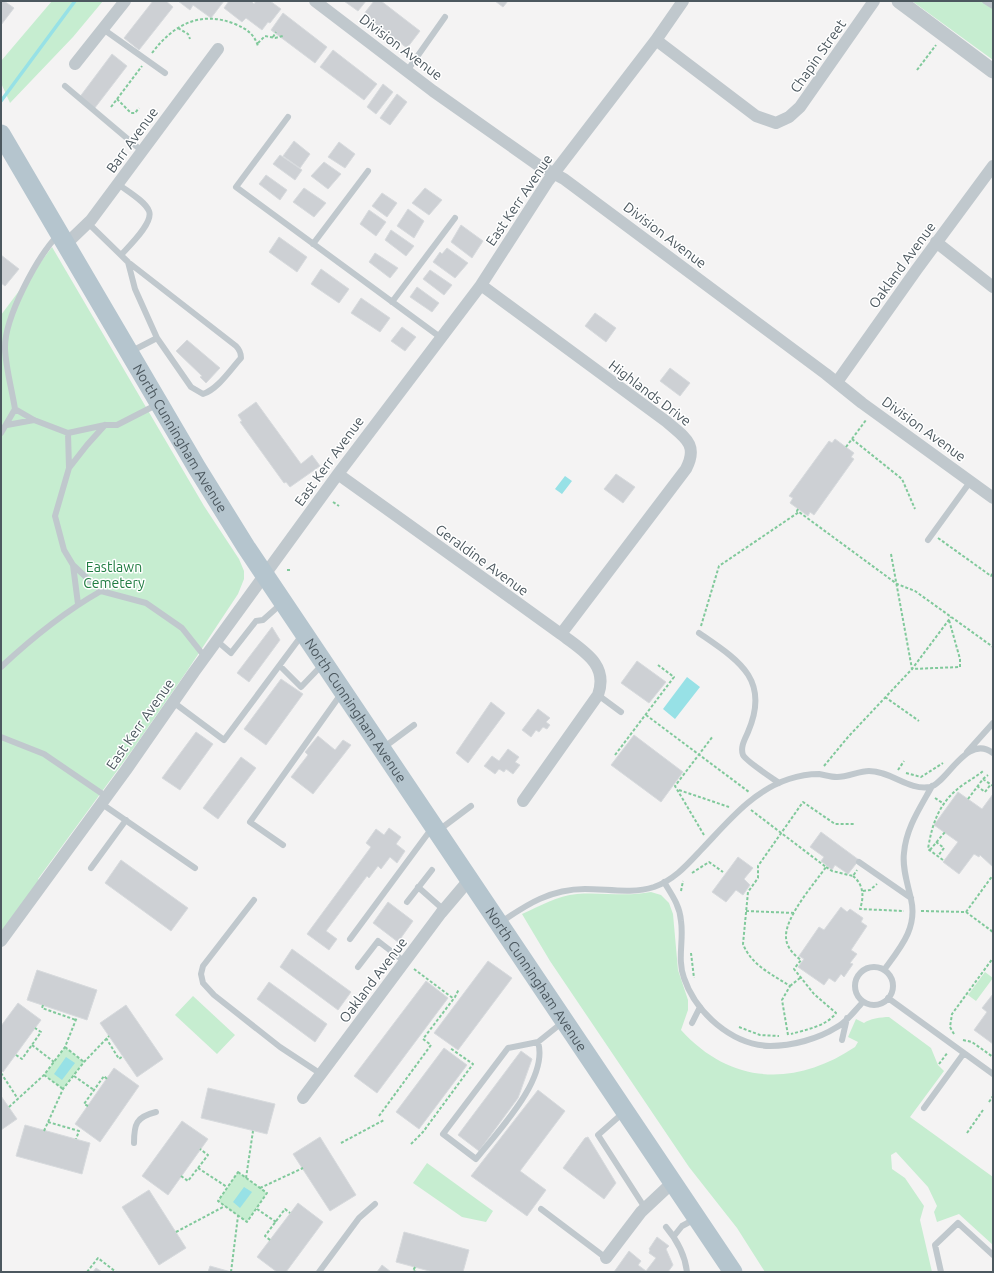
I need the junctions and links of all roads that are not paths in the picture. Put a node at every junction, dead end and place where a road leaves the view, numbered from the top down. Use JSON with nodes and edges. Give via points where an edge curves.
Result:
{"nodes":[{"id":1,"x":125,"y":1,"type":"edge"},
{"id":2,"x":315,"y":1,"type":"edge"},
{"id":3,"x":683,"y":1,"type":"edge"},
{"id":4,"x":874,"y":1,"type":"edge"},
{"id":5,"x":899,"y":1,"type":"edge"},
{"id":6,"x":985,"y":1,"type":"edge"},
{"id":7,"x":993,"y":6,"type":"edge"},
{"id":8,"x":445,"y":17,"type":"dead end"},
{"id":9,"x":103,"y":29,"type":"junction"},
{"id":10,"x":656,"y":40,"type":"junction"},
{"id":11,"x":218,"y":49,"type":"dead end"},
{"id":12,"x":75,"y":64,"type":"dead end"},
{"id":13,"x":407,"y":71,"type":"junction"},
{"id":14,"x":993,"y":71,"type":"edge"},
{"id":15,"x":165,"y":73,"type":"dead end"},
{"id":16,"x":65,"y":86,"type":"dead end"},
{"id":17,"x":288,"y":118,"type":"dead end"},
{"id":18,"x":1,"y":134,"type":"edge"},
{"id":19,"x":142,"y":151,"type":"junction"},
{"id":20,"x":993,"y":166,"type":"edge"},
{"id":21,"x":368,"y":171,"type":"dead end"},
{"id":22,"x":554,"y":173,"type":"junction"},
{"id":23,"x":118,"y":184,"type":"junction"},
{"id":24,"x":455,"y":218,"type":"dead end"},
{"id":25,"x":88,"y":223,"type":"junction"},
{"id":26,"x":62,"y":239,"type":"junction"},
{"id":27,"x":936,"y":242,"type":"junction"},
{"id":28,"x":313,"y":244,"type":"junction"},
{"id":29,"x":121,"y":255,"type":"junction"},
{"id":30,"x":128,"y":262,"type":"junction"},
{"id":31,"x":481,"y":285,"type":"junction"},
{"id":32,"x":993,"y":287,"type":"edge"},
{"id":33,"x":392,"y":302,"type":"junction"},
{"id":34,"x":440,"y":337,"type":"junction"},
{"id":35,"x":157,"y":338,"type":"junction"},
{"id":36,"x":129,"y":353,"type":"junction"},
{"id":37,"x":837,"y":382,"type":"junction"},
{"id":38,"x":159,"y":404,"type":"junction"},
{"id":39,"x":15,"y":409,"type":"junction"},
{"id":40,"x":34,"y":420,"type":"junction"},
{"id":41,"x":7,"y":425,"type":"junction"},
{"id":42,"x":105,"y":425,"type":"junction"},
{"id":43,"x":1,"y":433,"type":"edge"},
{"id":44,"x":68,"y":433,"type":"junction"},
{"id":45,"x":69,"y":468,"type":"junction"},
{"id":46,"x":338,"y":474,"type":"junction"},
{"id":47,"x":970,"y":482,"type":"junction"},
{"id":48,"x":993,"y":498,"type":"edge"},
{"id":49,"x":928,"y":540,"type":"dead end"},
{"id":50,"x":73,"y":565,"type":"junction"},
{"id":51,"x":264,"y":575,"type":"junction"},
{"id":52,"x":101,"y":591,"type":"junction"},
{"id":53,"x":282,"y":603,"type":"junction"},
{"id":54,"x":78,"y":604,"type":"junction"},
{"id":55,"x":699,"y":633,"type":"road end"},
{"id":56,"x":303,"y":634,"type":"junction"},
{"id":57,"x":561,"y":634,"type":"junction"},
{"id":58,"x":217,"y":641,"type":"junction"},
{"id":59,"x":205,"y":657,"type":"junction"},
{"id":60,"x":323,"y":664,"type":"junction"},
{"id":61,"x":280,"y":666,"type":"junction"},
{"id":62,"x":1,"y":667,"type":"edge"},
{"id":63,"x":342,"y":693,"type":"junction"},
{"id":64,"x":598,"y":695,"type":"junction"},
{"id":65,"x":173,"y":702,"type":"junction"},
{"id":66,"x":621,"y":712,"type":"dead end"},
{"id":67,"x":993,"y":723,"type":"edge"},
{"id":68,"x":414,"y":725,"type":"dead end"},
{"id":69,"x":1,"y":737,"type":"edge"},
{"id":70,"x":381,"y":749,"type":"junction"},
{"id":71,"x":991,"y":751,"type":"edge"},
{"id":72,"x":963,"y":756,"type":"junction"},
{"id":73,"x":779,"y":783,"type":"junction"},
{"id":74,"x":932,"y":786,"type":"junction"},
{"id":75,"x":104,"y":800,"type":"junction"},
{"id":76,"x":523,"y":801,"type":"dead end"},
{"id":77,"x":471,"y":806,"type":"dead end"},
{"id":78,"x":126,"y":820,"type":"junction"},
{"id":79,"x":435,"y":829,"type":"junction"},
{"id":80,"x":283,"y":845,"type":"dead end"},
{"id":81,"x":860,"y":863,"type":"road end"},
{"id":82,"x":91,"y":868,"type":"dead end"},
{"id":83,"x":195,"y":868,"type":"dead end"},
{"id":84,"x":432,"y":870,"type":"dead end"},
{"id":85,"x":469,"y":880,"type":"junction"},
{"id":86,"x":664,"y":882,"type":"junction"},
{"id":87,"x":418,"y":887,"type":"junction"},
{"id":88,"x":911,"y":898,"type":"junction"},
{"id":89,"x":254,"y":900,"type":"dead end"},
{"id":90,"x":407,"y":902,"type":"dead end"},
{"id":91,"x":444,"y":910,"type":"junction"},
{"id":92,"x":499,"y":924,"type":"junction"},
{"id":93,"x":350,"y":939,"type":"dead end"},
{"id":94,"x":1,"y":941,"type":"edge"},
{"id":95,"x":409,"y":965,"type":"junction"},
{"id":96,"x":358,"y":967,"type":"dead end"},
{"id":97,"x":884,"y":970,"type":"junction"},
{"id":98,"x":888,"y":998,"type":"junction"},
{"id":99,"x":863,"y":1002,"type":"junction"},
{"id":100,"x":700,"y":1007,"type":"junction"},
{"id":101,"x":847,"y":1018,"type":"junction"},
{"id":102,"x":564,"y":1021,"type":"junction"},
{"id":103,"x":692,"y":1023,"type":"dead end"},
{"id":104,"x":842,"y":1040,"type":"dead end"},
{"id":105,"x":538,"y":1042,"type":"junction"},
{"id":106,"x":964,"y":1053,"type":"junction"},
{"id":107,"x":321,"y":1074,"type":"junction"},
{"id":108,"x":993,"y":1074,"type":"edge"},
{"id":109,"x":303,"y":1098,"type":"dead end"},
{"id":110,"x":924,"y":1108,"type":"dead end"},
{"id":111,"x":156,"y":1112,"type":"dead end"},
{"id":112,"x":625,"y":1112,"type":"junction"},
{"id":113,"x":134,"y":1144,"type":"dead end"},
{"id":114,"x":673,"y":1182,"type":"junction"},
{"id":115,"x":375,"y":1204,"type":"dead end"},
{"id":116,"x":645,"y":1208,"type":"junction"},
{"id":117,"x":541,"y":1209,"type":"dead end"},
{"id":118,"x":696,"y":1218,"type":"junction"},
{"id":119,"x":666,"y":1227,"type":"dead end"},
{"id":120,"x":674,"y":1236,"type":"junction"},
{"id":121,"x":993,"y":1255,"type":"edge"},
{"id":122,"x":606,"y":1258,"type":"joint"},
{"id":123,"x":319,"y":1272,"type":"edge"},
{"id":124,"x":687,"y":1272,"type":"edge"},
{"id":125,"x":733,"y":1272,"type":"edge"},
{"id":126,"x":941,"y":1272,"type":"edge"}],
"edges":[{"from":1,"to":9,"type":"street"},
{"from":2,"to":13,"type":"street","name":"Division Avenue"},
{"from":3,"to":10,"type":"street","name":"East Kerr Avenue"},
{"from":4,"to":10,"type":"street","name":"Chapin Street","via":[[800,107],[781,122],[767,121],[756,116]]},
{"from":5,"to":14,"type":"street"},
{"from":6,"to":7,"type":"lane"},
{"from":8,"to":13,"type":"lane"},
{"from":9,"to":12,"type":"street"},
{"from":9,"to":15,"type":"lane"},
{"from":10,"to":22,"type":"street","name":"East Kerr Avenue"},
{"from":11,"to":19,"type":"street","name":"Barr Avenue"},
{"from":13,"to":22,"type":"street","name":"Division Avenue","via":[[538,165]]},
{"from":16,"to":19,"type":"lane"},
{"from":17,"to":28,"type":"lane","via":[[236,187]]},
{"from":18,"to":26,"type":"main road","name":"North Cunningham Avenue"},
{"from":19,"to":23,"type":"street","name":"Barr Avenue"},
{"from":20,"to":27,"type":"street","name":"Oakland Avenue"},
{"from":21,"to":28,"type":"lane"},
{"from":22,"to":31,"type":"street","name":"East Kerr Avenue"},
{"from":22,"to":37,"type":"street","name":"Division Avenue"},
{"from":23,"to":25,"type":"street","name":"Barr Avenue"},
{"from":23,"to":29,"type":"lane","via":[[150,212],[147,225]]},
{"from":24,"to":33,"type":"lane"},
{"from":25,"to":26,"type":"street","name":"Barr Avenue"},
{"from":25,"to":29,"type":"lane"},
{"from":26,"to":36,"type":"main road","name":"North Cunningham Avenue"},
{"from":26,"to":39,"type":"lane","via":[[42,256],[8,323],[5,348]]},
{"from":27,"to":32,"type":"street"},
{"from":27,"to":37,"type":"street","name":"Oakland Avenue"},
{"from":28,"to":33,"type":"lane"},
{"from":29,"to":30,"type":"lane"},
{"from":30,"to":35,"type":"lane","via":[[135,289]]},
{"from":30,"to":35,"type":"lane","via":[[236,346],[240,350],[241,358],[211,390],[203,394],[191,387]]},
{"from":31,"to":34,"type":"street","name":"East Kerr Avenue"},
{"from":31,"to":57,"type":"street","name":"Highlands Drive","via":[[667,422],[687,440],[692,452],[686,469]]},
{"from":33,"to":34,"type":"lane"},
{"from":34,"to":46,"type":"street","name":"East Kerr Avenue"},
{"from":35,"to":36,"type":"lane"},
{"from":36,"to":38,"type":"main road","name":"North Cunningham Avenue"},
{"from":37,"to":47,"type":"street","name":"Division Avenue"},
{"from":38,"to":42,"type":"lane","via":[[117,425]]},
{"from":38,"to":51,"type":"main road","name":"North Cunningham Avenue"},
{"from":39,"to":40,"type":"lane"},
{"from":39,"to":41,"type":"lane"},
{"from":40,"to":41,"type":"lane"},
{"from":40,"to":44,"type":"lane"},
{"from":41,"to":43,"type":"lane"},
{"from":42,"to":44,"type":"lane"},
{"from":42,"to":45,"type":"lane"},
{"from":44,"to":45,"type":"lane"},
{"from":45,"to":50,"type":"lane","via":[[55,516],[64,550]]},
{"from":46,"to":51,"type":"street","name":"East Kerr Avenue"},
{"from":46,"to":57,"type":"street","name":"Geraldine Avenue"},
{"from":47,"to":48,"type":"street","name":"Division Avenue"},
{"from":47,"to":49,"type":"lane"},
{"from":50,"to":52,"type":"lane"},
{"from":50,"to":54,"type":"lane"},
{"from":51,"to":53,"type":"main road","name":"North Cunningham Avenue"},
{"from":51,"to":58,"type":"street","name":"East Kerr Avenue"},
{"from":52,"to":54,"type":"lane"},
{"from":52,"to":59,"type":"lane","via":[[146,603],[182,628]]},
{"from":53,"to":56,"type":"main road","name":"North Cunningham Avenue"},
{"from":53,"to":58,"type":"lane","via":[[263,620],[256,621],[231,653]]},
{"from":54,"to":62,"type":"lane","via":[[32,638]]},
{"from":55,"to":73,"type":"lane","via":[[731,656],[752,679],[757,698],[754,718],[742,752]]},
{"from":56,"to":60,"type":"main road","name":"North Cunningham Avenue"},
{"from":56,"to":61,"type":"lane"},
{"from":57,"to":64,"type":"street","name":"Geraldine Avenue","via":[[596,663],[602,676]]},
{"from":58,"to":59,"type":"street","name":"East Kerr Avenue"},
{"from":59,"to":65,"type":"street","name":"East Kerr Avenue"},
{"from":60,"to":61,"type":"lane","via":[[301,687]]},
{"from":60,"to":63,"type":"main road","name":"North Cunningham Avenue"},
{"from":61,"to":65,"type":"lane","via":[[224,740]]},
{"from":63,"to":70,"type":"main road","name":"North Cunningham Avenue"},
{"from":63,"to":80,"type":"lane","via":[[250,822]]},
{"from":64,"to":66,"type":"lane"},
{"from":64,"to":76,"type":"street"},
{"from":65,"to":75,"type":"street","name":"East Kerr Avenue"},
{"from":67,"to":72,"type":"lane"},
{"from":68,"to":70,"type":"lane"},
{"from":69,"to":75,"type":"lane","via":[[44,754]]},
{"from":70,"to":79,"type":"main road","name":"North Cunningham Avenue"},
{"from":71,"to":72,"type":"lane","via":[[975,750]]},
{"from":72,"to":74,"type":"lane"},
{"from":73,"to":74,"type":"lane","via":[[790,778],[820,774],[837,777],[870,771],[918,788]]},
{"from":73,"to":86,"type":"lane","via":[[769,787],[744,806],[683,869]]},
{"from":74,"to":88,"type":"lane","via":[[908,829],[903,854]]},
{"from":75,"to":78,"type":"lane"},
{"from":75,"to":94,"type":"street","name":"East Kerr Avenue"},
{"from":77,"to":79,"type":"lane"},
{"from":78,"to":82,"type":"lane"},
{"from":78,"to":83,"type":"lane"},
{"from":79,"to":85,"type":"main road","name":"North Cunningham Avenue"},
{"from":79,"to":93,"type":"lane"},
{"from":81,"to":88,"type":"lane"},
{"from":84,"to":87,"type":"lane"},
{"from":85,"to":91,"type":"street","name":"Oakland Avenue"},
{"from":85,"to":92,"type":"main road","name":"North Cunningham Avenue"},
{"from":86,"to":92,"type":"lane","via":[[641,890],[584,889],[551,893],[535,900]]},
{"from":86,"to":100,"type":"lane","via":[[678,905],[682,921],[680,957],[684,978]]},
{"from":87,"to":90,"type":"lane"},
{"from":87,"to":91,"type":"lane"},
{"from":88,"to":97,"type":"lane","via":[[912,926]]},
{"from":89,"to":107,"type":"lane","via":[[203,966],[203,983],[214,995],[280,1047]]},
{"from":91,"to":95,"type":"street","name":"Oakland Avenue"},
{"from":92,"to":102,"type":"main road","name":"North Cunningham Avenue"},
{"from":95,"to":96,"type":"lane","via":[[378,942]]},
{"from":95,"to":107,"type":"street","name":"Oakland Avenue"},
{"from":97,"to":98,"type":"lane","via":[[893,985]]},
{"from":97,"to":99,"type":"lane","via":[[871,967],[860,973],[855,985],[856,992]]},
{"from":98,"to":99,"type":"lane","via":[[874,1005]]},
{"from":98,"to":106,"type":"lane"},
{"from":99,"to":101,"type":"lane"},
{"from":100,"to":101,"type":"lane","via":[[723,1029],[752,1043],[770,1046],[813,1039],[838,1027]]},
{"from":100,"to":103,"type":"lane"},
{"from":101,"to":104,"type":"lane"},
{"from":102,"to":105,"type":"lane"},
{"from":102,"to":112,"type":"main road","name":"North Cunningham Avenue"},
{"from":105,"to":105,"type":"lane","via":[[508,1048],[443,1134],[476,1159],[531,1085],[541,1052]]},
{"from":106,"to":108,"type":"lane"},
{"from":106,"to":110,"type":"lane"},
{"from":107,"to":109,"type":"street","name":"Oakland Avenue"},
{"from":111,"to":113,"type":"lane","via":[[143,1116],[134,1128]]},
{"from":112,"to":114,"type":"main road","name":"North Cunningham Avenue"},
{"from":112,"to":116,"type":"lane","via":[[598,1135]]},
{"from":114,"to":116,"type":"street"},
{"from":114,"to":118,"type":"main road","name":"North Cunningham Avenue"},
{"from":115,"to":123,"type":"lane","via":[[358,1218]]},
{"from":116,"to":122,"type":"street"},
{"from":117,"to":122,"type":"lane"},
{"from":118,"to":120,"type":"lane","via":[[682,1226]]},
{"from":118,"to":125,"type":"main road","name":"North Cunningham Avenue"},
{"from":119,"to":120,"type":"lane"},
{"from":120,"to":124,"type":"lane"},
{"from":121,"to":126,"type":"lane","via":[[958,1223],[935,1244]]}]}
